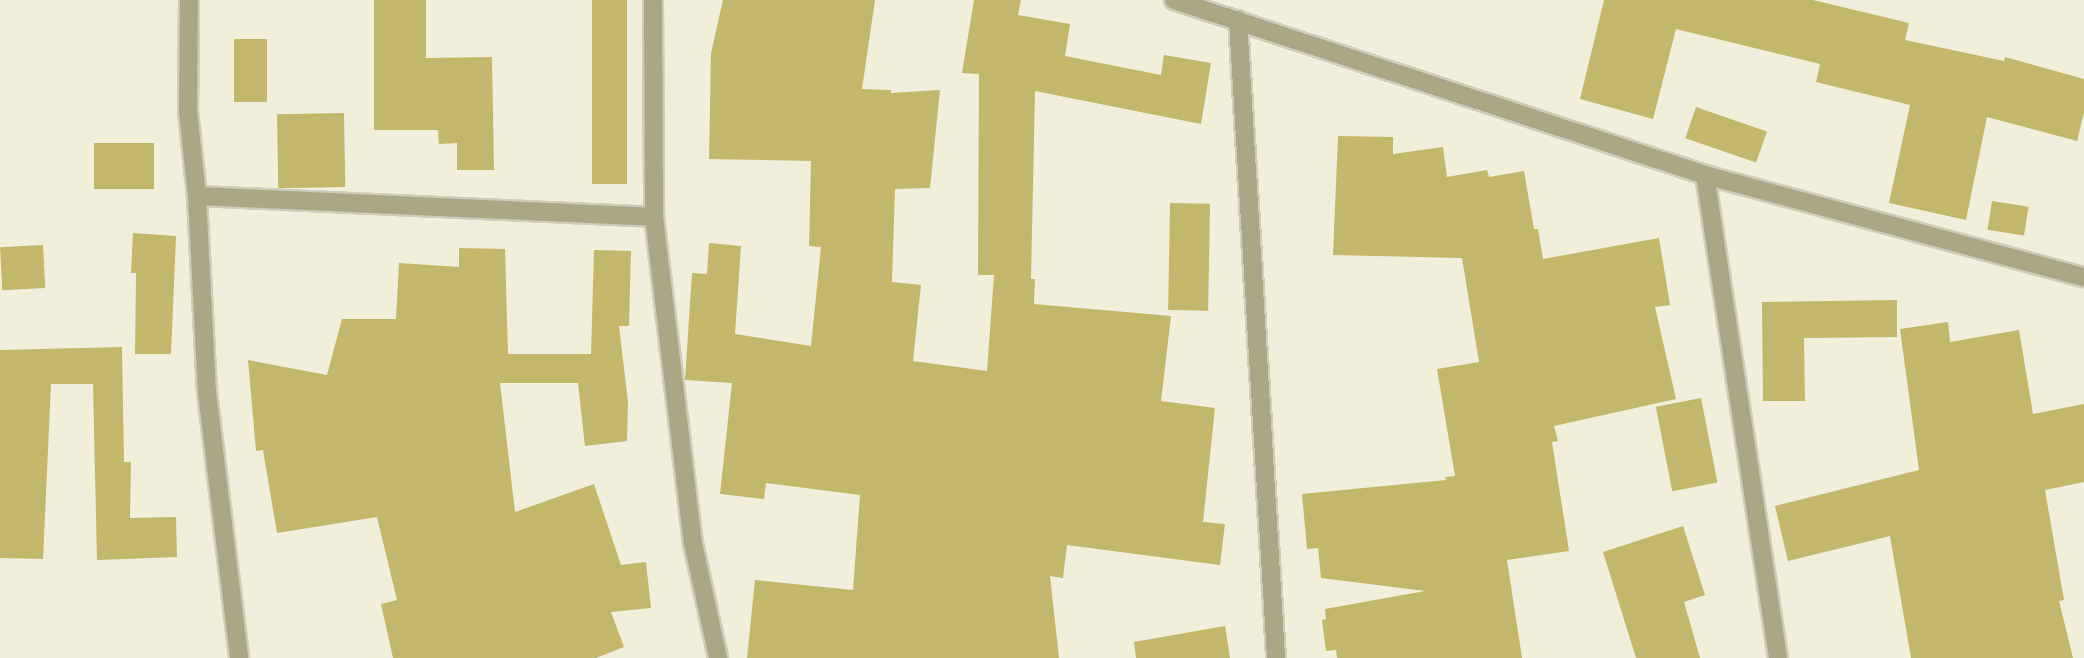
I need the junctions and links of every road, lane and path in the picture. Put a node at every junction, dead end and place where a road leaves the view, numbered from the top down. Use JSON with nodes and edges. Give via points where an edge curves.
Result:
{"nodes":[{"id":1,"x":189,"y":0,"type":"edge"},
{"id":2,"x":653,"y":0,"type":"edge"},
{"id":3,"x":1174,"y":0,"type":"edge"},
{"id":4,"x":1238,"y":20,"type":"junction"},
{"id":5,"x":1705,"y":175,"type":"junction"},
{"id":6,"x":197,"y":196,"type":"junction"},
{"id":7,"x":654,"y":217,"type":"junction"},
{"id":8,"x":2084,"y":277,"type":"edge"},
{"id":9,"x":239,"y":658,"type":"edge"},
{"id":10,"x":718,"y":658,"type":"edge"},
{"id":11,"x":1276,"y":658,"type":"edge"},
{"id":12,"x":1778,"y":658,"type":"edge"}],
"edges":[{"from":1,"to":6,"type":"street","via":[[188,111]]},
{"from":2,"to":7,"type":"street"},
{"from":3,"to":4,"type":"street"},
{"from":4,"to":5,"type":"street"},
{"from":4,"to":11,"type":"street"},
{"from":5,"to":8,"type":"street"},
{"from":5,"to":12,"type":"street"},
{"from":6,"to":7,"type":"street"},
{"from":6,"to":9,"type":"street","via":[[207,392]]},
{"from":7,"to":10,"type":"street","via":[[693,543]]}]}
